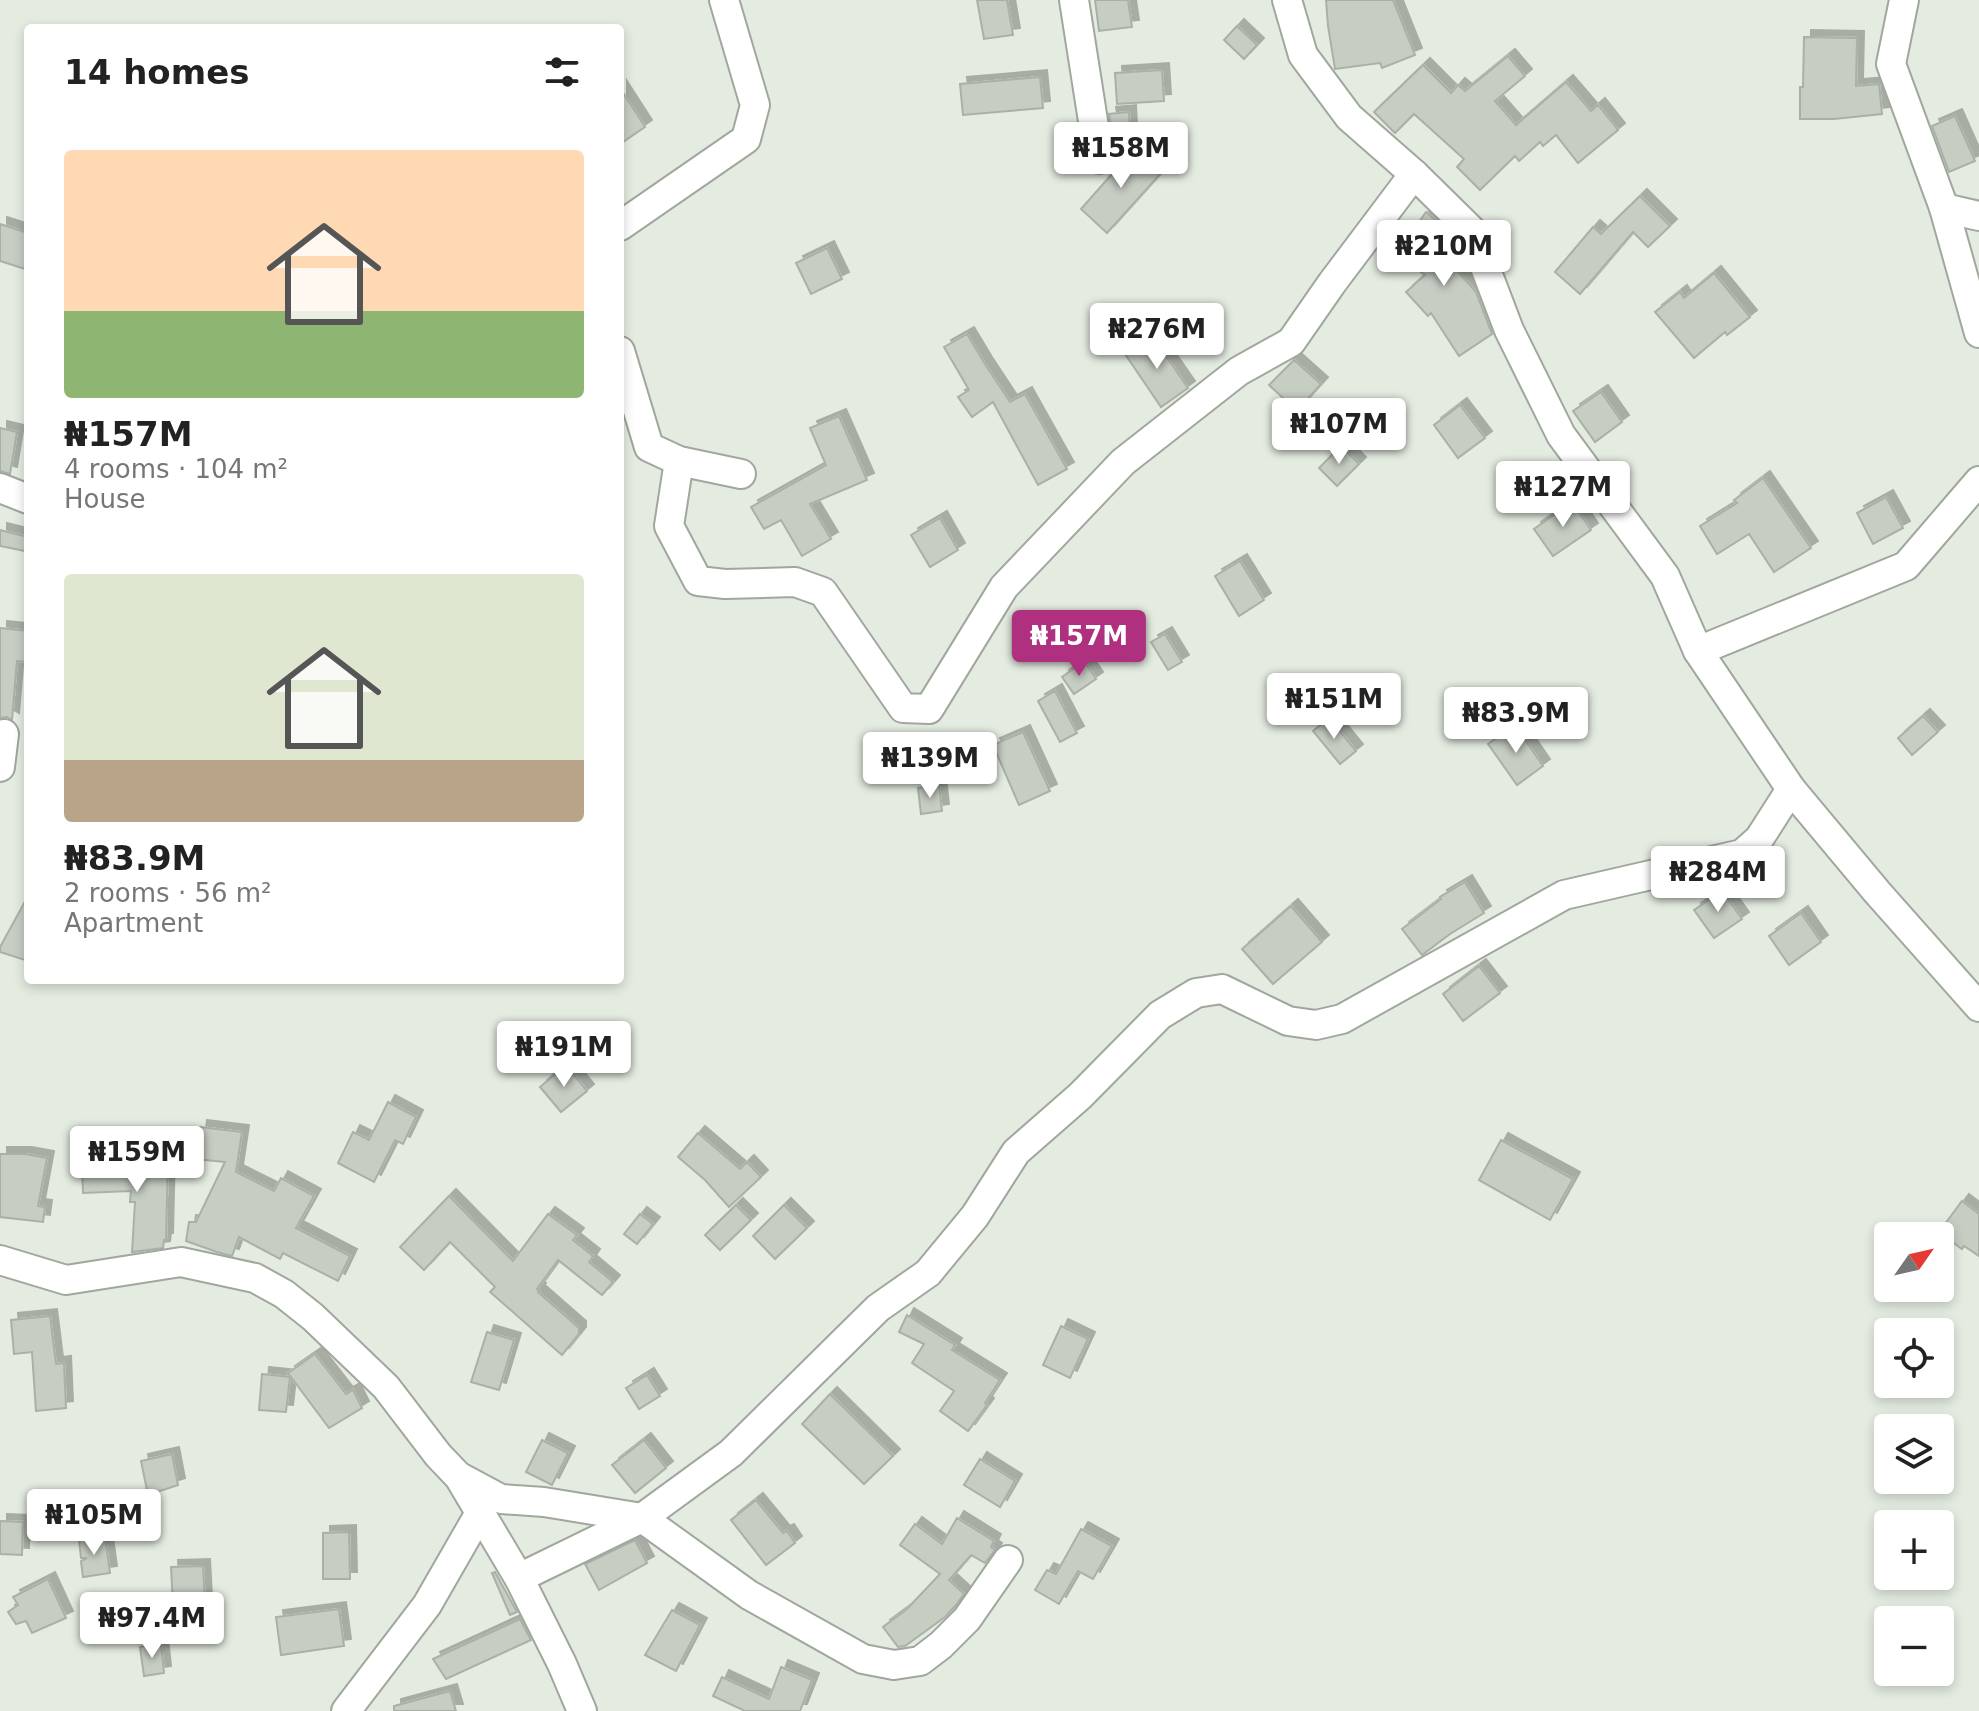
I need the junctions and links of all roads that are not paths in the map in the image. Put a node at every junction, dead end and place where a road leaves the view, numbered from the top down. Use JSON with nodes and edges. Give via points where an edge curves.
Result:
{"nodes":[{"id":1,"x":724,"y":0,"type":"edge"},
{"id":2,"x":1074,"y":0,"type":"edge"},
{"id":3,"x":1287,"y":0,"type":"edge"},
{"id":4,"x":1904,"y":0,"type":"edge"},
{"id":5,"x":1099,"y":159,"type":"dead end"},
{"id":6,"x":1414,"y":174,"type":"junction"},
{"id":7,"x":1944,"y":208,"type":"junction"},
{"id":8,"x":1979,"y":216,"type":"edge"},
{"id":9,"x":624,"y":223,"type":"edge"},
{"id":10,"x":1979,"y":333,"type":"edge"},
{"id":11,"x":624,"y":364,"type":"edge"},
{"id":12,"x":679,"y":461,"type":"junction"},
{"id":13,"x":741,"y":474,"type":"dead end"},
{"id":14,"x":1979,"y":481,"type":"edge"},
{"id":15,"x":0,"y":488,"type":"edge"},
{"id":16,"x":24,"y":497,"type":"edge"},
{"id":17,"x":1698,"y":651,"type":"junction"},
{"id":18,"x":11,"y":733,"type":"edge"},
{"id":19,"x":0,"y":767,"type":"edge"},
{"id":20,"x":1791,"y":789,"type":"junction"},
{"id":21,"x":1979,"y":1007,"type":"edge"},
{"id":22,"x":0,"y":1260,"type":"edge"},
{"id":23,"x":459,"y":1477,"type":"junction"},
{"id":24,"x":481,"y":1511,"type":"junction"},
{"id":25,"x":642,"y":1518,"type":"junction"},
{"id":26,"x":1008,"y":1560,"type":"dead end"},
{"id":27,"x":519,"y":1578,"type":"junction"},
{"id":28,"x":346,"y":1711,"type":"edge"},
{"id":29,"x":582,"y":1711,"type":"edge"}],
"edges":[{"from":1,"to":9,"type":"street","via":[[755,105],[746,139]]},
{"from":2,"to":5,"type":"street"},
{"from":3,"to":6,"type":"street","via":[[1303,55],[1349,117]]},
{"from":4,"to":7,"type":"street","via":[[1891,64]]},
{"from":6,"to":12,"type":"street","via":[[1291,342],[1239,371],[1123,462],[1004,587],[929,709],[903,708],[823,592],[795,582],[698,581],[669,526]]},
{"from":6,"to":17,"type":"street","via":[[1471,230],[1509,330],[1561,435],[1665,576]]},
{"from":7,"to":8,"type":"street"},
{"from":7,"to":10,"type":"street"},
{"from":11,"to":12,"type":"street","via":[[649,447]]},
{"from":12,"to":13,"type":"street"},
{"from":14,"to":17,"type":"street","via":[[1906,566]]},
{"from":15,"to":16,"type":"street"},
{"from":17,"to":20,"type":"street"},
{"from":18,"to":19,"type":"street"},
{"from":20,"to":21,"type":"street"},
{"from":20,"to":25,"type":"street","via":[[1759,839],[1742,854],[1564,895],[1342,1019],[1316,1025],[1288,1021],[1222,989],[1196,993],[1160,1015],[1016,1152],[975,1216],[928,1273],[878,1308],[731,1453]]},
{"from":22,"to":23,"type":"street","via":[[66,1280],[181,1262],[255,1278],[313,1317],[386,1387]]},
{"from":23,"to":24,"type":"street"},
{"from":23,"to":25,"type":"street","via":[[501,1499]]},
{"from":24,"to":27,"type":"street"},
{"from":24,"to":28,"type":"street","via":[[427,1605]]},
{"from":25,"to":26,"type":"street","via":[[749,1595],[863,1659],[894,1665],[920,1661],[941,1645],[967,1619]]},
{"from":25,"to":27,"type":"street"},
{"from":27,"to":29,"type":"street"}]}
